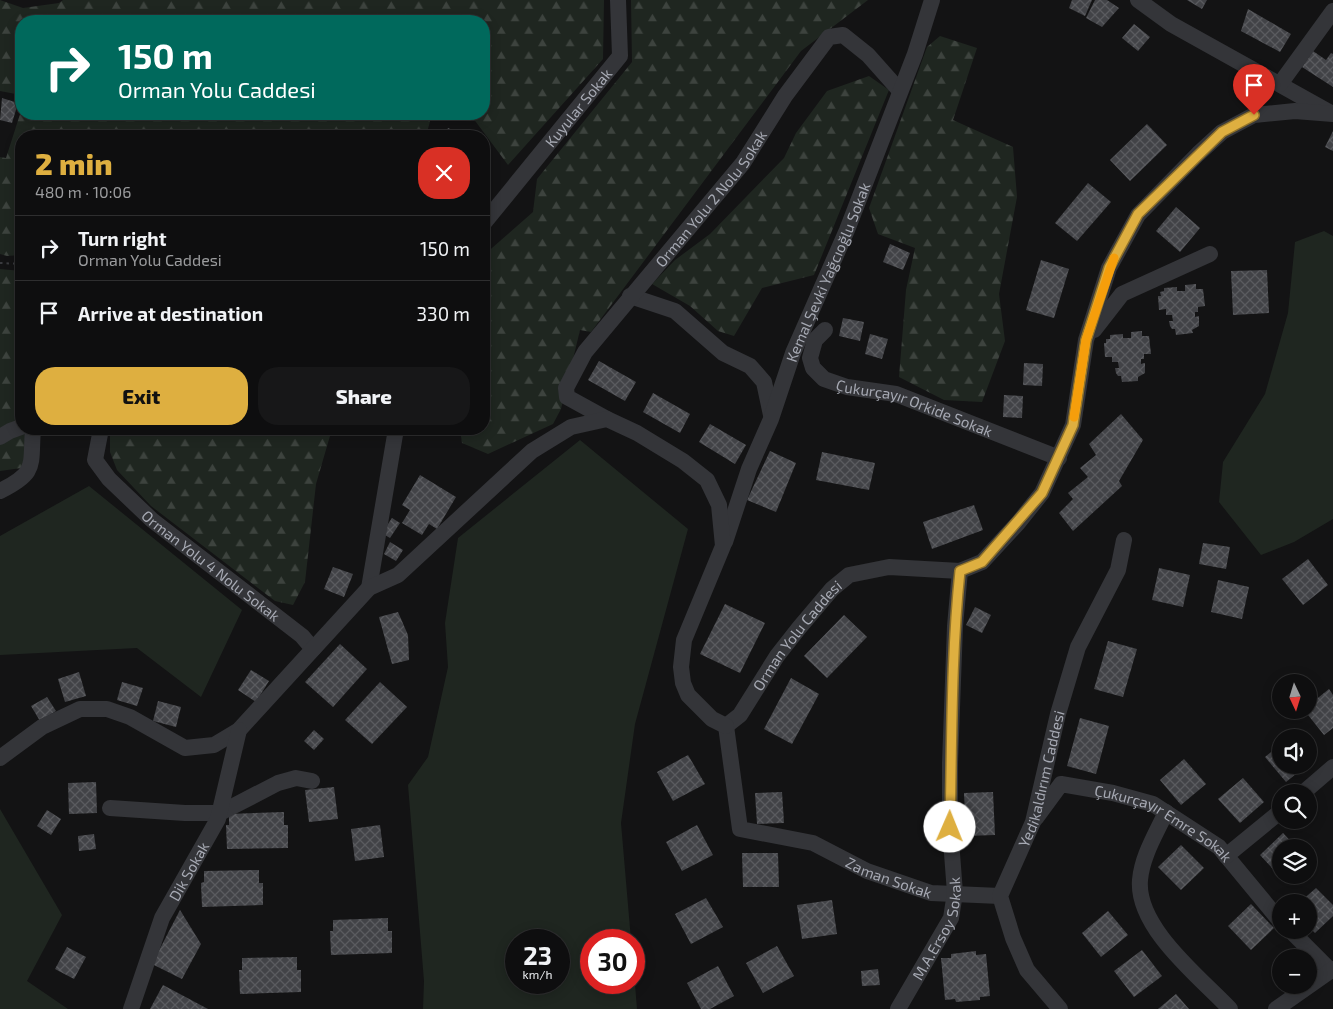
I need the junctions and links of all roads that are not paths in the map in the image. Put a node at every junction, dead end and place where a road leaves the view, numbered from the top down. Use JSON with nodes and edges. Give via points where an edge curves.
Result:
{"nodes":[{"id":1,"x":618,"y":0,"type":"edge"},
{"id":2,"x":932,"y":0,"type":"edge"},
{"id":3,"x":1138,"y":0,"type":"edge"},
{"id":4,"x":1333,"y":11,"type":"edge"},
{"id":5,"x":1280,"y":84,"type":"junction"},
{"id":6,"x":900,"y":91,"type":"junction"},
{"id":7,"x":1333,"y":114,"type":"edge"},
{"id":8,"x":490,"y":216,"type":"edge"},
{"id":9,"x":1210,"y":254,"type":"dead end"},
{"id":10,"x":630,"y":296,"type":"junction"},
{"id":11,"x":825,"y":330,"type":"dead end"},
{"id":12,"x":1086,"y":340,"type":"junction"},
{"id":13,"x":607,"y":419,"type":"junction"},
{"id":14,"x":771,"y":419,"type":"junction"},
{"id":15,"x":15,"y":423,"type":"edge"},
{"id":16,"x":0,"y":430,"type":"edge"},
{"id":17,"x":15,"y":430,"type":"edge"},
{"id":18,"x":32,"y":435,"type":"edge"},
{"id":19,"x":100,"y":435,"type":"edge"},
{"id":20,"x":395,"y":435,"type":"edge"},
{"id":21,"x":0,"y":437,"type":"edge"},
{"id":22,"x":1059,"y":458,"type":"junction"},
{"id":23,"x":0,"y":490,"type":"edge"},
{"id":24,"x":1124,"y":540,"type":"dead end"},
{"id":25,"x":723,"y":546,"type":"junction"},
{"id":26,"x":960,"y":571,"type":"junction"},
{"id":27,"x":369,"y":588,"type":"junction"},
{"id":28,"x":313,"y":649,"type":"junction"},
{"id":29,"x":726,"y":726,"type":"junction"},
{"id":30,"x":238,"y":730,"type":"junction"},
{"id":31,"x":0,"y":758,"type":"edge"},
{"id":32,"x":1333,"y":768,"type":"edge"},
{"id":33,"x":312,"y":781,"type":"dead end"},
{"id":34,"x":1314,"y":784,"type":"edge"},
{"id":35,"x":110,"y":808,"type":"dead end"},
{"id":36,"x":1166,"y":812,"type":"junction"},
{"id":37,"x":220,"y":813,"type":"junction"},
{"id":38,"x":1272,"y":818,"type":"edge"},
{"id":39,"x":1034,"y":822,"type":"junction"},
{"id":40,"x":1226,"y":856,"type":"junction"},
{"id":41,"x":955,"y":893,"type":"junction"},
{"id":42,"x":1000,"y":896,"type":"junction"},
{"id":43,"x":1272,"y":911,"type":"edge"},
{"id":44,"x":1299,"y":939,"type":"edge"},
{"id":45,"x":1332,"y":970,"type":"edge"},
{"id":46,"x":1298,"y":1001,"type":"edge"},
{"id":47,"x":131,"y":1009,"type":"edge"},
{"id":48,"x":898,"y":1009,"type":"edge"},
{"id":49,"x":1060,"y":1009,"type":"edge"},
{"id":50,"x":1230,"y":1009,"type":"edge"},
{"id":51,"x":1276,"y":1009,"type":"edge"}],
"edges":[{"from":1,"to":8,"type":"street","name":"Kuyular Sokak","via":[[620,56]]},
{"from":2,"to":6,"type":"street","name":"Kemal Şevki Yağcıoğlu Sokak"},
{"from":3,"to":5,"type":"street","via":[[1171,24]]},
{"from":4,"to":5,"type":"street"},
{"from":5,"to":7,"type":"street"},
{"from":6,"to":10,"type":"street","name":"Orman Yolu 2 Nolu Sokak","via":[[868,55],[844,35],[829,37],[785,96],[743,163]]},
{"from":6,"to":14,"type":"street","name":"Kemal Şevki Yağcıoğlu Sokak","via":[[847,230],[794,353]]},
{"from":7,"to":12,"type":"street","name":"Orman Yolu Caddesi","via":[[1295,111],[1254,115],[1222,132],[1138,214],[1109,268]]},
{"from":9,"to":12,"type":"street","via":[[1122,294]]},
{"from":10,"to":13,"type":"street","name":"Orman Yolu 2 Nolu Sokak","via":[[585,352],[566,388],[567,397],[572,402]]},
{"from":10,"to":14,"type":"street","via":[[676,311],[723,353],[750,366],[764,382]]},
{"from":11,"to":22,"type":"street","name":"Çukurçayır Orkide Sokak","via":[[815,340],[810,358],[813,368],[824,379],[847,387],[896,394]]},
{"from":12,"to":22,"type":"street","name":"Orman Yolu Caddesi","via":[[1073,425]]},
{"from":13,"to":25,"type":"street","via":[[676,456],[707,480],[718,505]]},
{"from":13,"to":27,"type":"street","via":[[571,427],[532,450],[398,575]]},
{"from":14,"to":25,"type":"street","name":"Kemal Şevki Yağcıoğlu Sokak"},
{"from":15,"to":16,"type":"street"},
{"from":17,"to":21,"type":"street"},
{"from":18,"to":23,"type":"street","via":[[30,468],[21,480]]},
{"from":19,"to":28,"type":"street","name":"Orman Yolu 4 Nolu Sokak","via":[[96,460],[109,479],[152,520],[302,636]]},
{"from":20,"to":27,"type":"street"},
{"from":22,"to":26,"type":"street","name":"Orman Yolu Caddesi","via":[[1042,493],[1018,523],[982,562]]},
{"from":24,"to":39,"type":"street","name":"Yedikaldırım Caddesi","via":[[1118,570],[1078,647],[1058,714]]},
{"from":25,"to":29,"type":"street","via":[[684,640],[681,667],[688,695],[712,719]]},
{"from":26,"to":29,"type":"street","name":"Orman Yolu Caddesi","via":[[888,567],[849,575],[832,589],[799,628],[740,715]]},
{"from":26,"to":41,"type":"street","name":"M.A.Ersoy Sokak","via":[[954,626],[950,763]]},
{"from":27,"to":28,"type":"street"},
{"from":28,"to":30,"type":"street"},
{"from":29,"to":41,"type":"street","name":"Zaman Sokak","via":[[740,829],[813,843],[867,871],[931,893]]},
{"from":30,"to":31,"type":"street","via":[[214,745],[185,748],[130,717],[107,709],[80,709],[42,727]]},
{"from":30,"to":37,"type":"street","name":"Dik Sokak"},
{"from":32,"to":34,"type":"street"},
{"from":33,"to":37,"type":"street","via":[[296,778],[278,782]]},
{"from":35,"to":37,"type":"street"},
{"from":36,"to":39,"type":"street","name":"Çukurçayır Emre Sokak","via":[[1153,804],[1113,793],[1061,784]]},
{"from":36,"to":40,"type":"street","name":"Çukurçayır Emre Sokak","via":[[1220,847]]},
{"from":36,"to":50,"type":"street","via":[[1143,863],[1140,882],[1143,901],[1156,930],[1173,953]]},
{"from":37,"to":47,"type":"street","name":"Dik Sokak","via":[[162,918]]},
{"from":38,"to":40,"type":"street"},
{"from":39,"to":42,"type":"street","name":"Yedikaldırım Caddesi"},
{"from":40,"to":43,"type":"street","name":"Çukurçayır Emre Sokak"},
{"from":41,"to":42,"type":"street","name":"Zaman Sokak"},
{"from":41,"to":48,"type":"street","name":"M.A.Ersoy Sokak","via":[[951,918]]},
{"from":42,"to":49,"type":"street","via":[[1027,970]]},
{"from":44,"to":45,"type":"street"},
{"from":45,"to":46,"type":"street"},
{"from":46,"to":51,"type":"street"}]}
